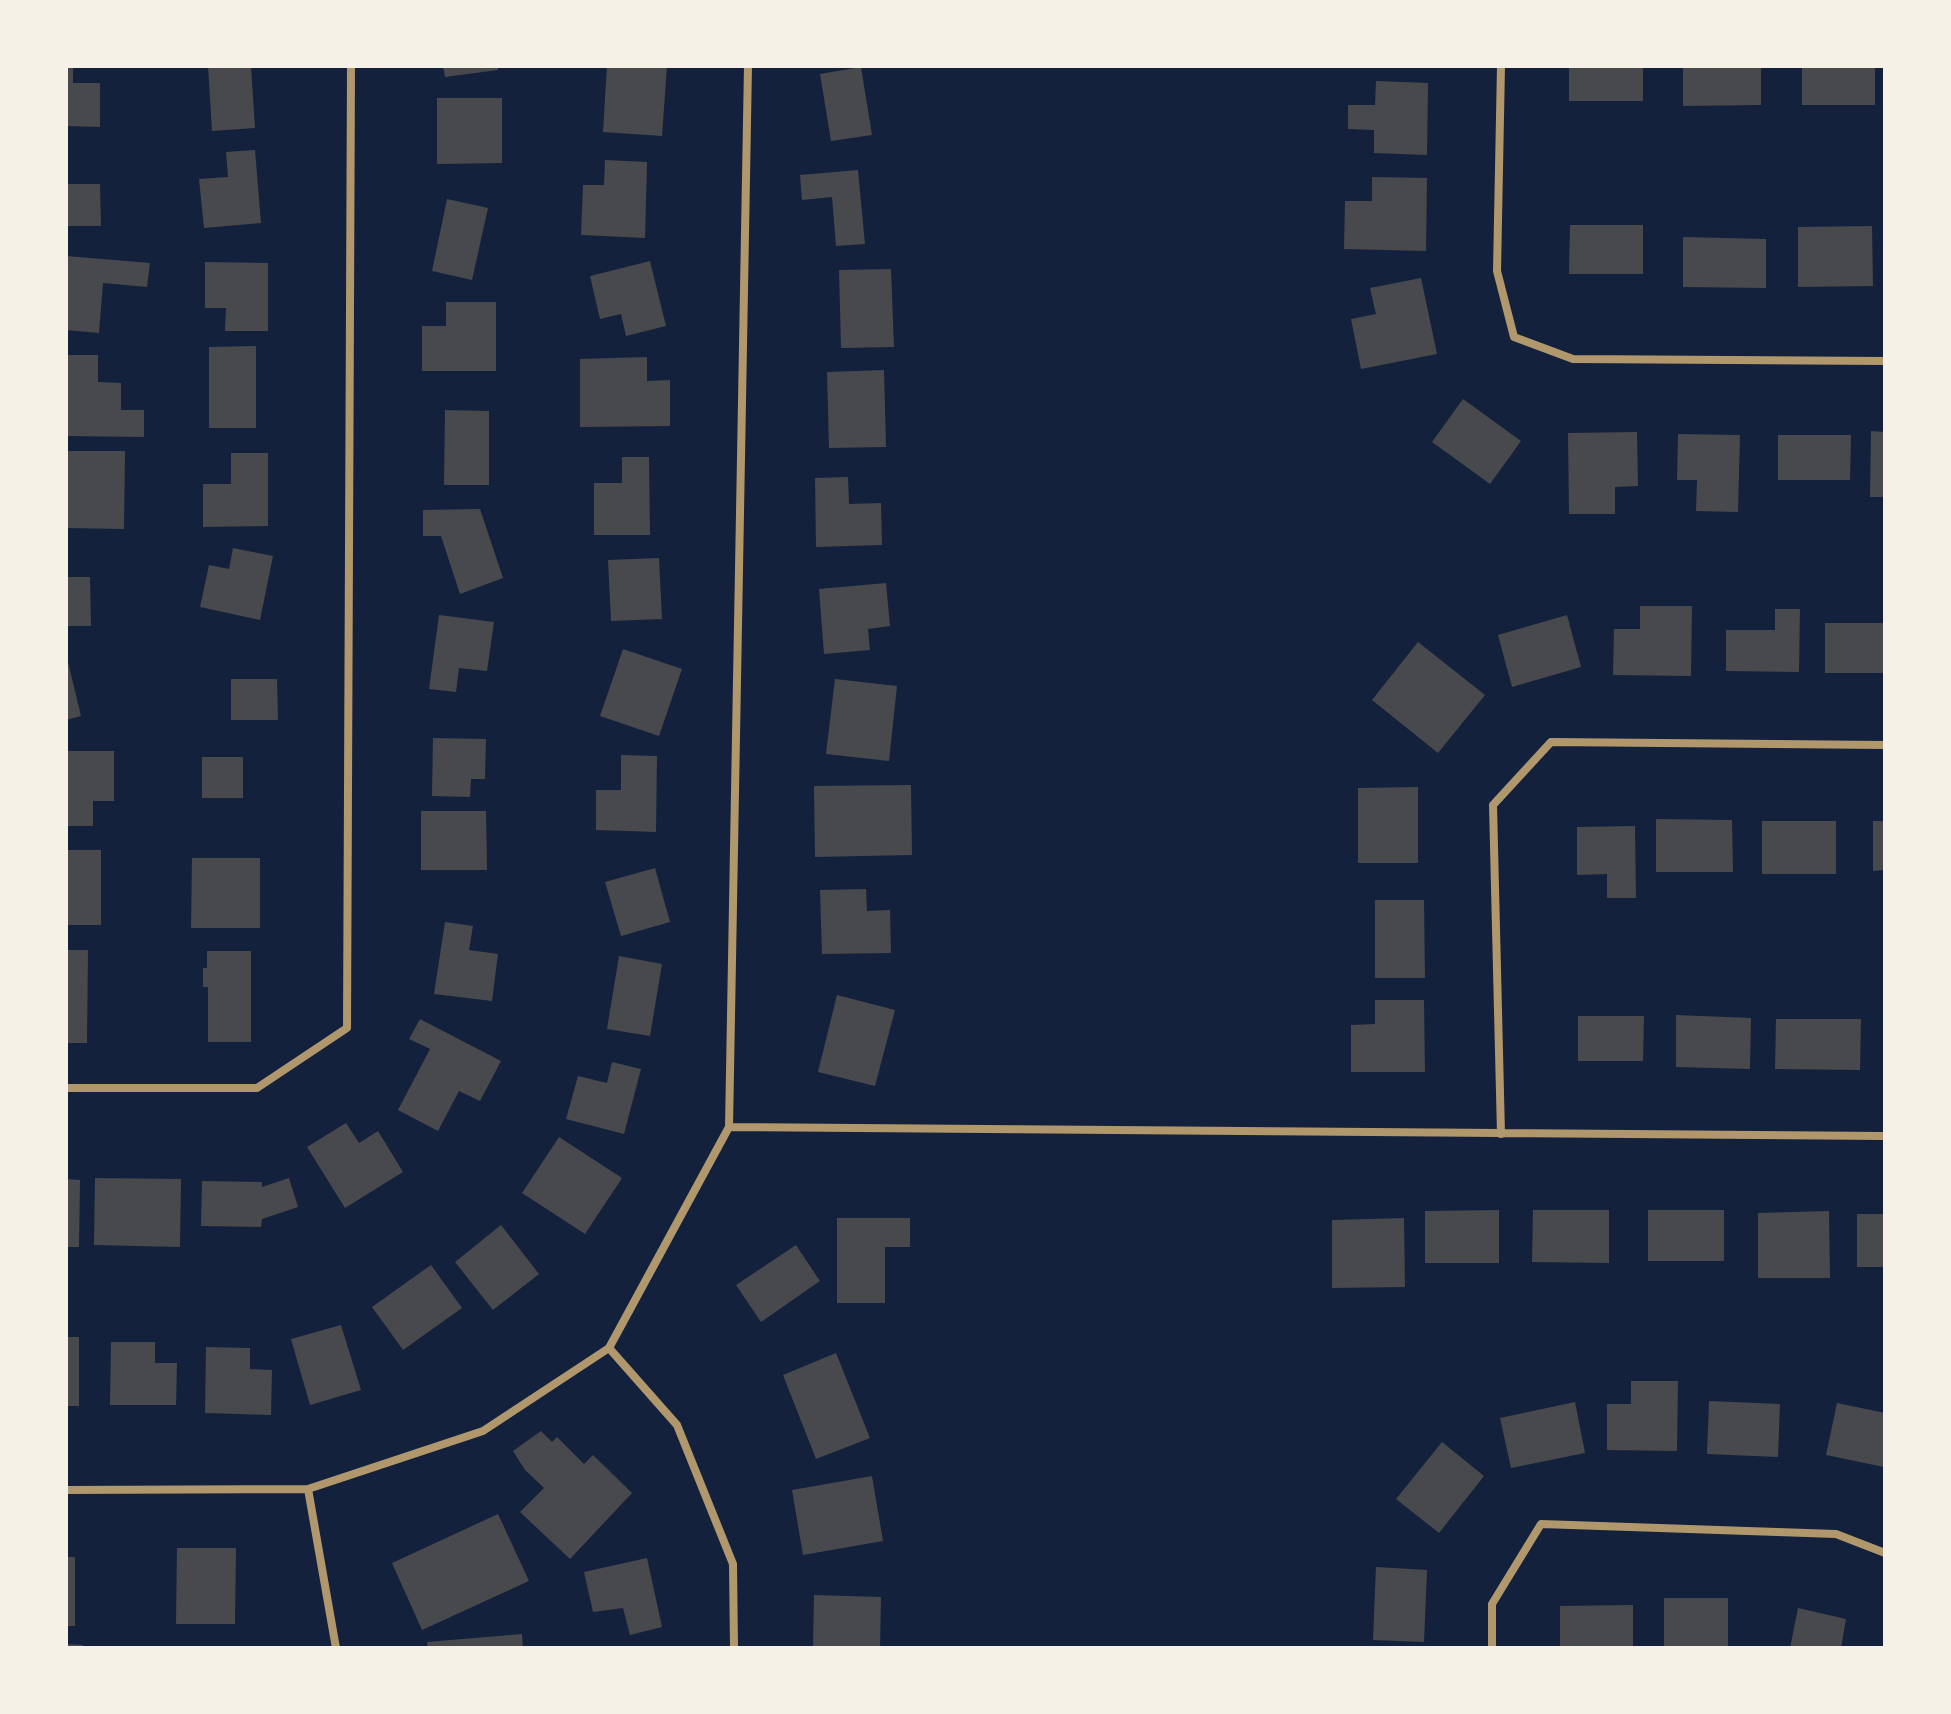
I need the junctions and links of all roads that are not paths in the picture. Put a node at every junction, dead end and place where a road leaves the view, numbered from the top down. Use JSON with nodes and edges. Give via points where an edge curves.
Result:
{"nodes":[{"id":1,"x":351,"y":66,"type":"edge"},
{"id":2,"x":748,"y":66,"type":"edge"},
{"id":3,"x":1501,"y":66,"type":"edge"},
{"id":4,"x":1885,"y":361,"type":"edge"},
{"id":5,"x":1885,"y":745,"type":"edge"},
{"id":6,"x":66,"y":1088,"type":"edge"},
{"id":7,"x":729,"y":1127,"type":"junction"},
{"id":8,"x":1501,"y":1134,"type":"junction"},
{"id":9,"x":1885,"y":1136,"type":"edge"},
{"id":10,"x":609,"y":1348,"type":"junction"},
{"id":11,"x":308,"y":1489,"type":"junction"},
{"id":12,"x":66,"y":1490,"type":"edge"},
{"id":13,"x":1885,"y":1553,"type":"edge"},
{"id":14,"x":336,"y":1648,"type":"edge"},
{"id":15,"x":734,"y":1648,"type":"edge"},
{"id":16,"x":1492,"y":1648,"type":"edge"}],
"edges":[{"from":1,"to":6,"type":"street","via":[[347,1028],[257,1088]]},
{"from":2,"to":7,"type":"street"},
{"from":3,"to":4,"type":"street","via":[[1497,271],[1514,337],[1573,359]]},
{"from":5,"to":8,"type":"street","via":[[1551,742],[1493,805]]},
{"from":7,"to":8,"type":"street"},
{"from":7,"to":10,"type":"street"},
{"from":8,"to":9,"type":"street"},
{"from":10,"to":11,"type":"street","via":[[483,1431]]},
{"from":10,"to":15,"type":"street","via":[[677,1425],[733,1564]]},
{"from":11,"to":12,"type":"street"},
{"from":11,"to":14,"type":"street"},
{"from":13,"to":16,"type":"street","via":[[1836,1534],[1541,1524],[1492,1604]]}]}
